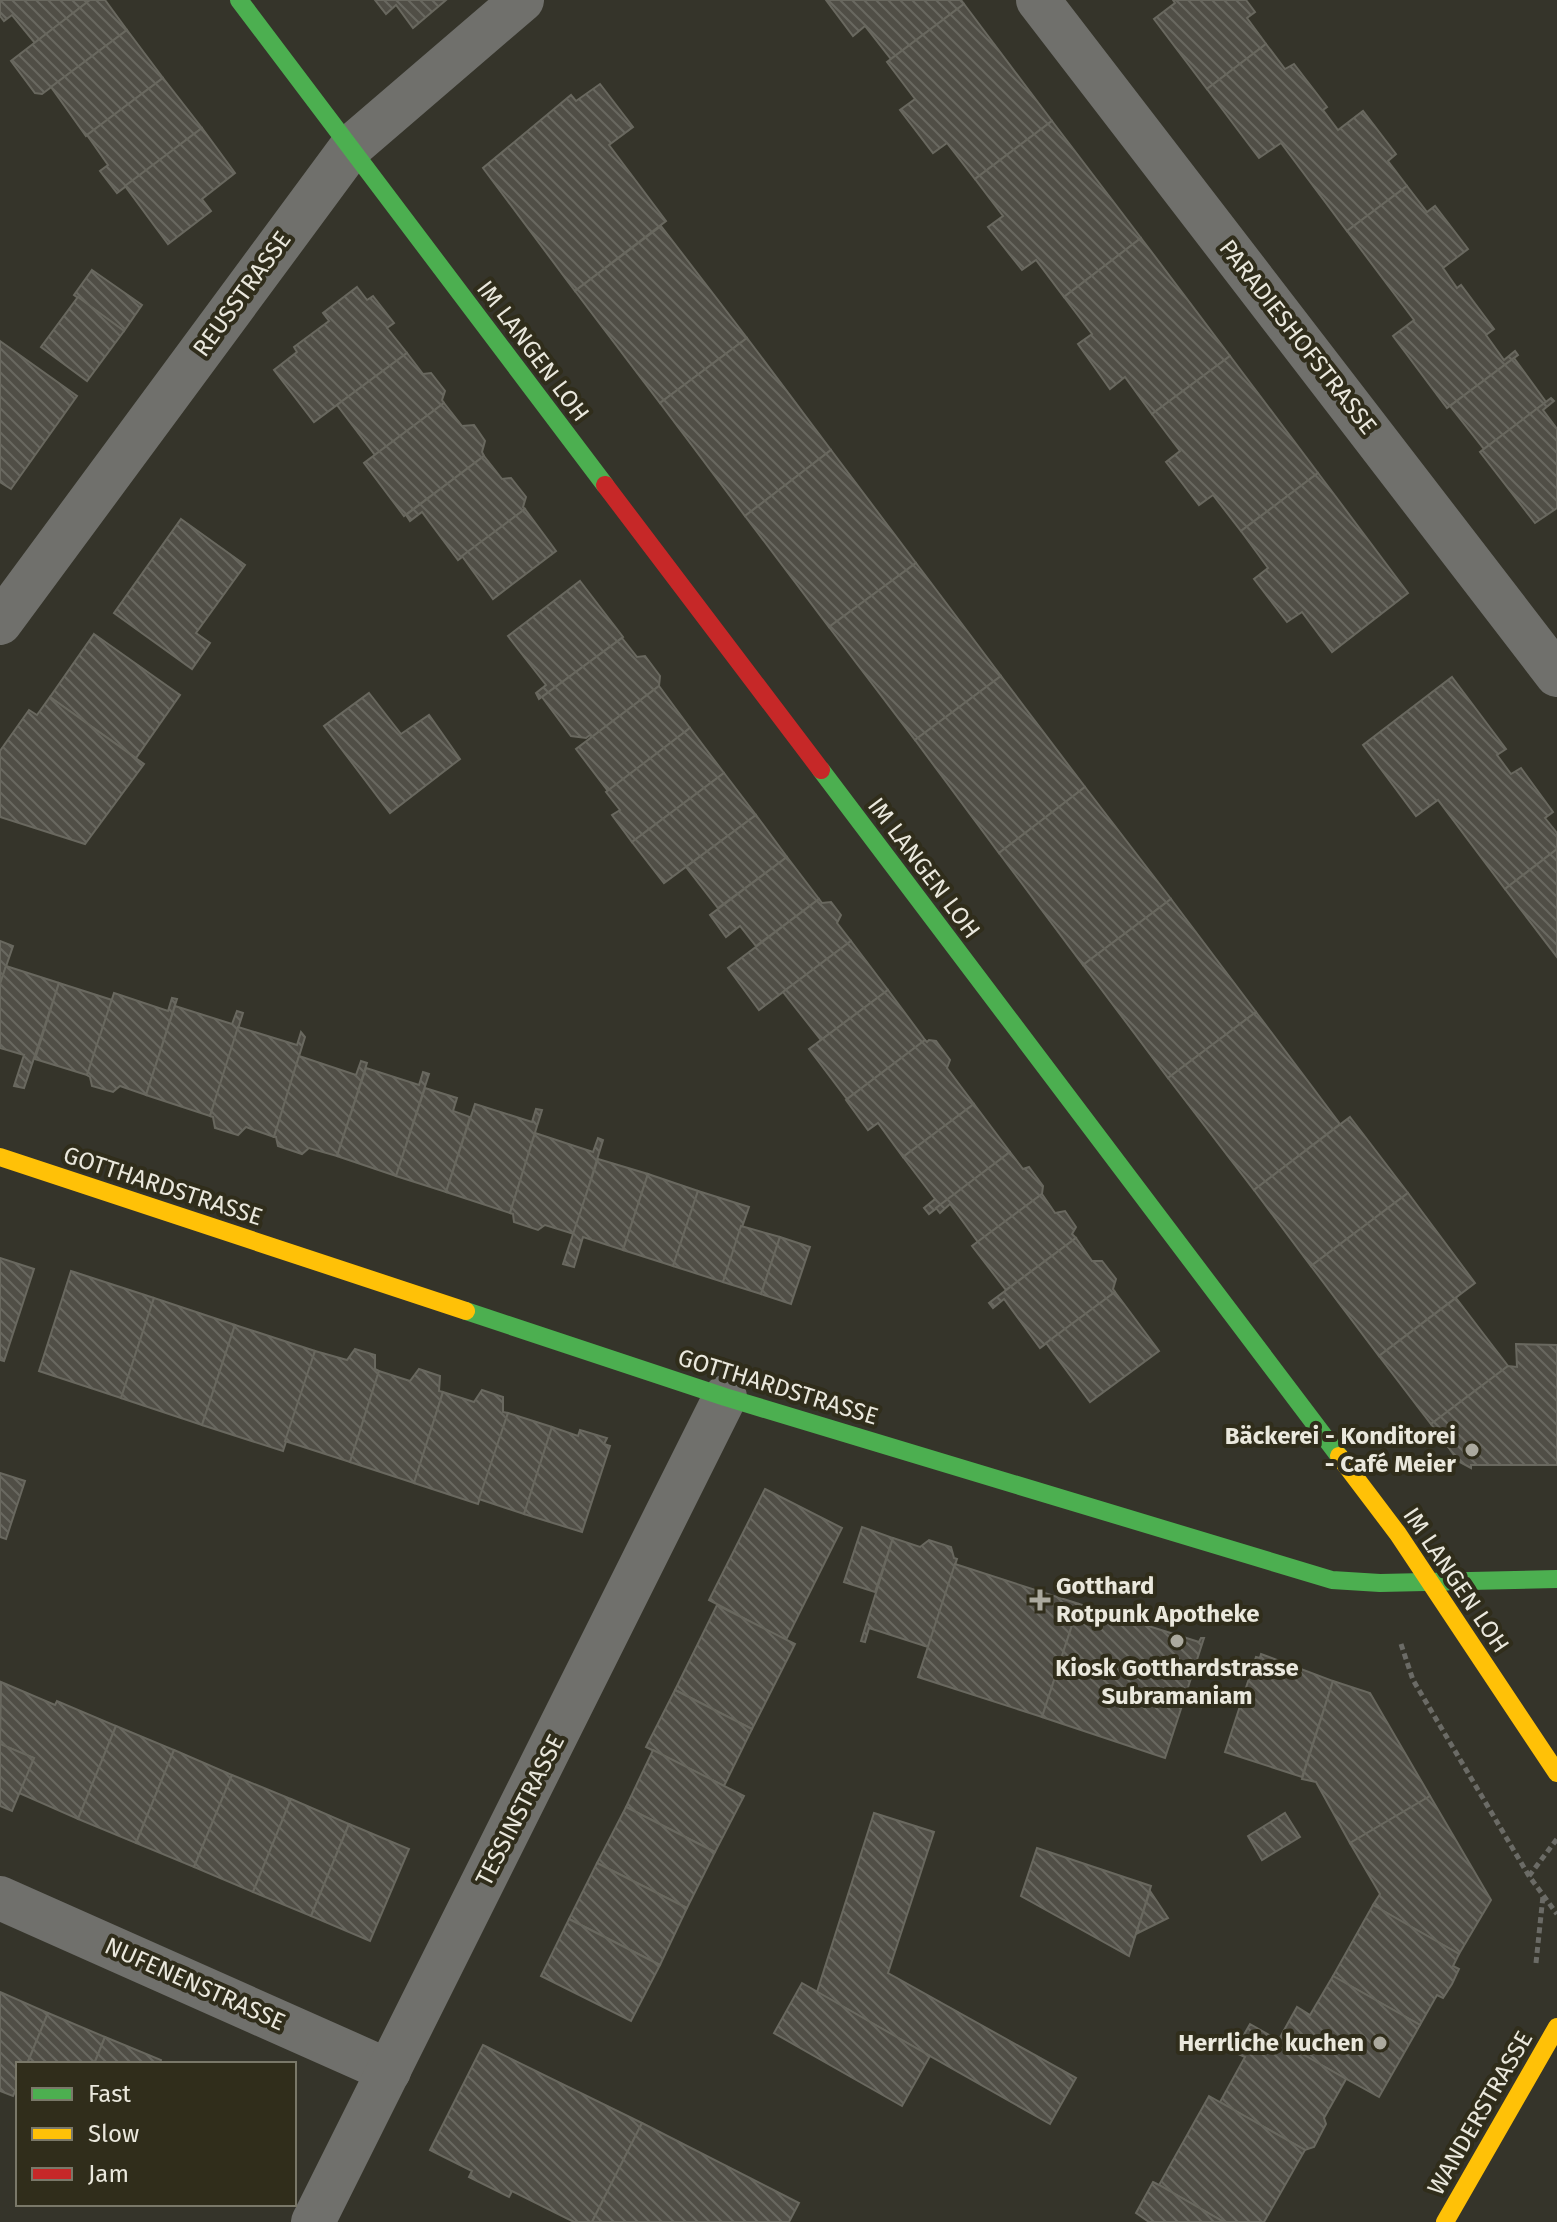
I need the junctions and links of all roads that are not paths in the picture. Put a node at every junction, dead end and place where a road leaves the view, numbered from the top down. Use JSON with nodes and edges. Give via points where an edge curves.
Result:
{"nodes":[{"id":1,"x":239,"y":0,"type":"edge"},
{"id":2,"x":522,"y":0,"type":"edge"},
{"id":3,"x":1038,"y":0,"type":"edge"},
{"id":4,"x":352,"y":146,"type":"junction"},
{"id":5,"x":7,"y":598,"type":"edge"},
{"id":6,"x":1557,"y":675,"type":"edge"},
{"id":7,"x":0,"y":1157,"type":"edge"},
{"id":8,"x":725,"y":1397,"type":"junction"},
{"id":9,"x":1557,"y":1579,"type":"edge"},
{"id":10,"x":1429,"y":1582,"type":"junction"},
{"id":11,"x":1557,"y":1773,"type":"edge"},
{"id":12,"x":0,"y":1898,"type":"edge"},
{"id":13,"x":1557,"y":2027,"type":"edge"},
{"id":14,"x":389,"y":2071,"type":"junction"},
{"id":15,"x":313,"y":2222,"type":"edge"},
{"id":16,"x":1445,"y":2222,"type":"edge"}],
"edges":[{"from":1,"to":4,"type":"street","name":"IM LANGEN LOH"},
{"from":2,"to":4,"type":"street","name":"REUSSTRASSE"},
{"from":3,"to":6,"type":"street","name":"PARADIESHOFSTRASSE"},
{"from":4,"to":5,"type":"street","name":"REUSSTRASSE"},
{"from":4,"to":10,"type":"street","name":"IM LANGEN LOH"},
{"from":7,"to":8,"type":"street","name":"GOTTHARDSTRASSE"},
{"from":8,"to":10,"type":"street","name":"GOTTHARDSTRASSE","via":[[1332,1580]]},
{"from":8,"to":14,"type":"street","name":"TESSINSTRASSE"},
{"from":9,"to":10,"type":"street","name":"GOTTHARDSTRASSE"},
{"from":10,"to":11,"type":"street","name":"IM LANGEN LOH"},
{"from":12,"to":14,"type":"street","name":"NUFENENSTRASSE"},
{"from":13,"to":16,"type":"street","name":"WANDERSTRASSE"},
{"from":14,"to":15,"type":"street","name":"TESSINSTRASSE"}]}
